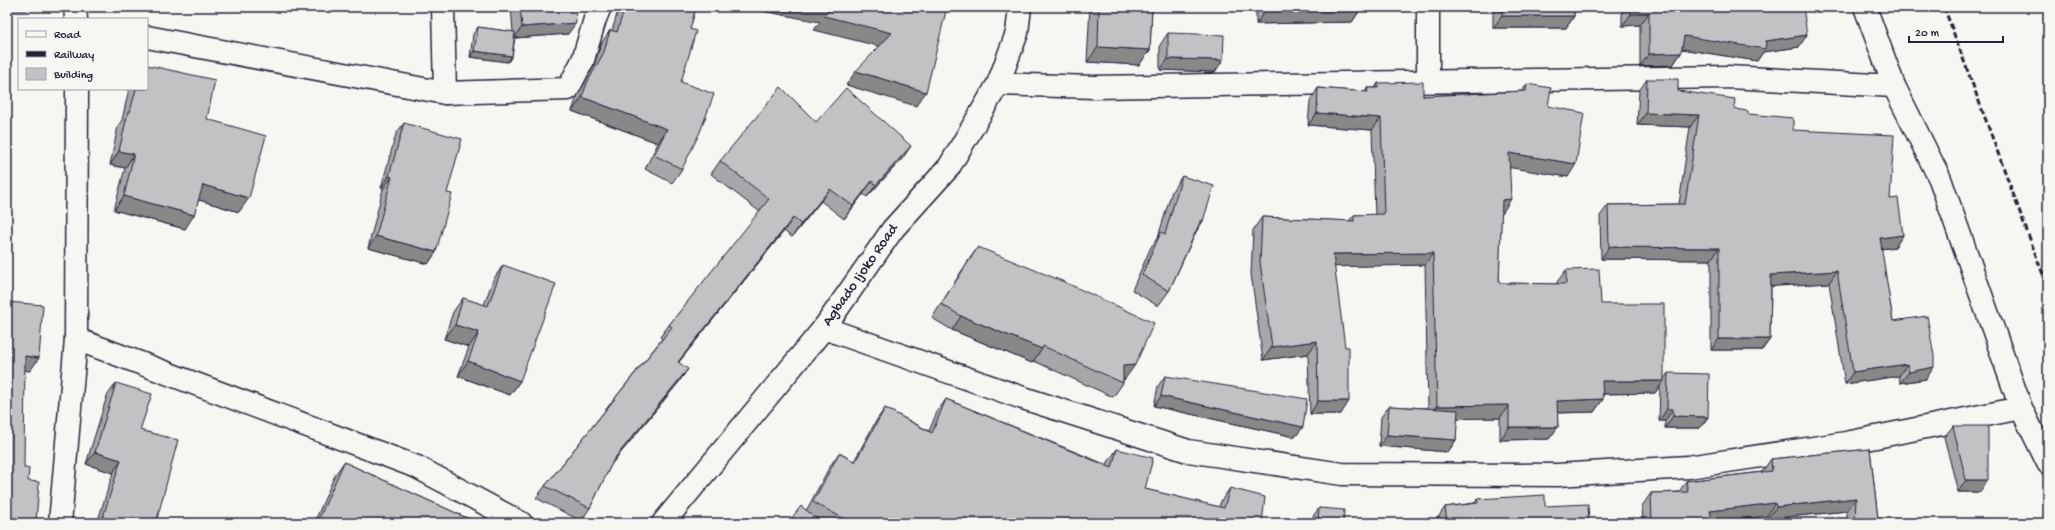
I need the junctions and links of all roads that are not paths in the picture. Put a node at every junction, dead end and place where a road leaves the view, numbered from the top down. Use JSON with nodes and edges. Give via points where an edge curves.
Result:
{"nodes":[{"id":1,"x":75,"y":7,"type":"edge"},
{"id":2,"x":444,"y":7,"type":"edge"},
{"id":3,"x":600,"y":7,"type":"edge"},
{"id":4,"x":1020,"y":7,"type":"edge"},
{"id":5,"x":1428,"y":7,"type":"edge"},
{"id":6,"x":1865,"y":7,"type":"edge"},
{"id":7,"x":76,"y":18,"type":"edge"},
{"id":8,"x":148,"y":37,"type":"edge"},
{"id":9,"x":1428,"y":81,"type":"junction"},
{"id":10,"x":998,"y":84,"type":"junction"},
{"id":11,"x":1894,"y":86,"type":"junction"},
{"id":12,"x":77,"y":90,"type":"edge"},
{"id":13,"x":445,"y":92,"type":"junction"},
{"id":14,"x":824,"y":328,"type":"junction"},
{"id":15,"x":76,"y":339,"type":"junction"},
{"id":16,"x":2021,"y":408,"type":"junction"},
{"id":17,"x":2048,"y":463,"type":"edge"},
{"id":18,"x":60,"y":523,"type":"edge"},
{"id":19,"x":521,"y":523,"type":"edge"},
{"id":20,"x":663,"y":523,"type":"edge"}],
"edges":[{"from":1,"to":7,"type":"street"},
{"from":2,"to":13,"type":"street"},
{"from":3,"to":13,"type":"street","via":[[583,60],[568,88]]},
{"from":4,"to":10,"type":"street","name":"Agbado Ijoko Road","via":[[1018,33]]},
{"from":5,"to":9,"type":"street"},
{"from":6,"to":11,"type":"street"},
{"from":8,"to":13,"type":"street"},
{"from":9,"to":10,"type":"street","via":[[1110,87]]},
{"from":9,"to":11,"type":"street","via":[[1728,77]]},
{"from":10,"to":14,"type":"street","name":"Agbado Ijoko Road","via":[[949,167],[894,229]]},
{"from":11,"to":16,"type":"street","via":[[1940,179]]},
{"from":12,"to":15,"type":"street"},
{"from":14,"to":16,"type":"street","via":[[1020,397],[1188,451],[1342,474],[1557,475],[1688,467],[1846,443]]},
{"from":14,"to":20,"type":"street","name":"Agbado Ijoko Road"},
{"from":15,"to":18,"type":"street"},
{"from":15,"to":19,"type":"street","via":[[417,467]]},
{"from":16,"to":17,"type":"street"}]}
